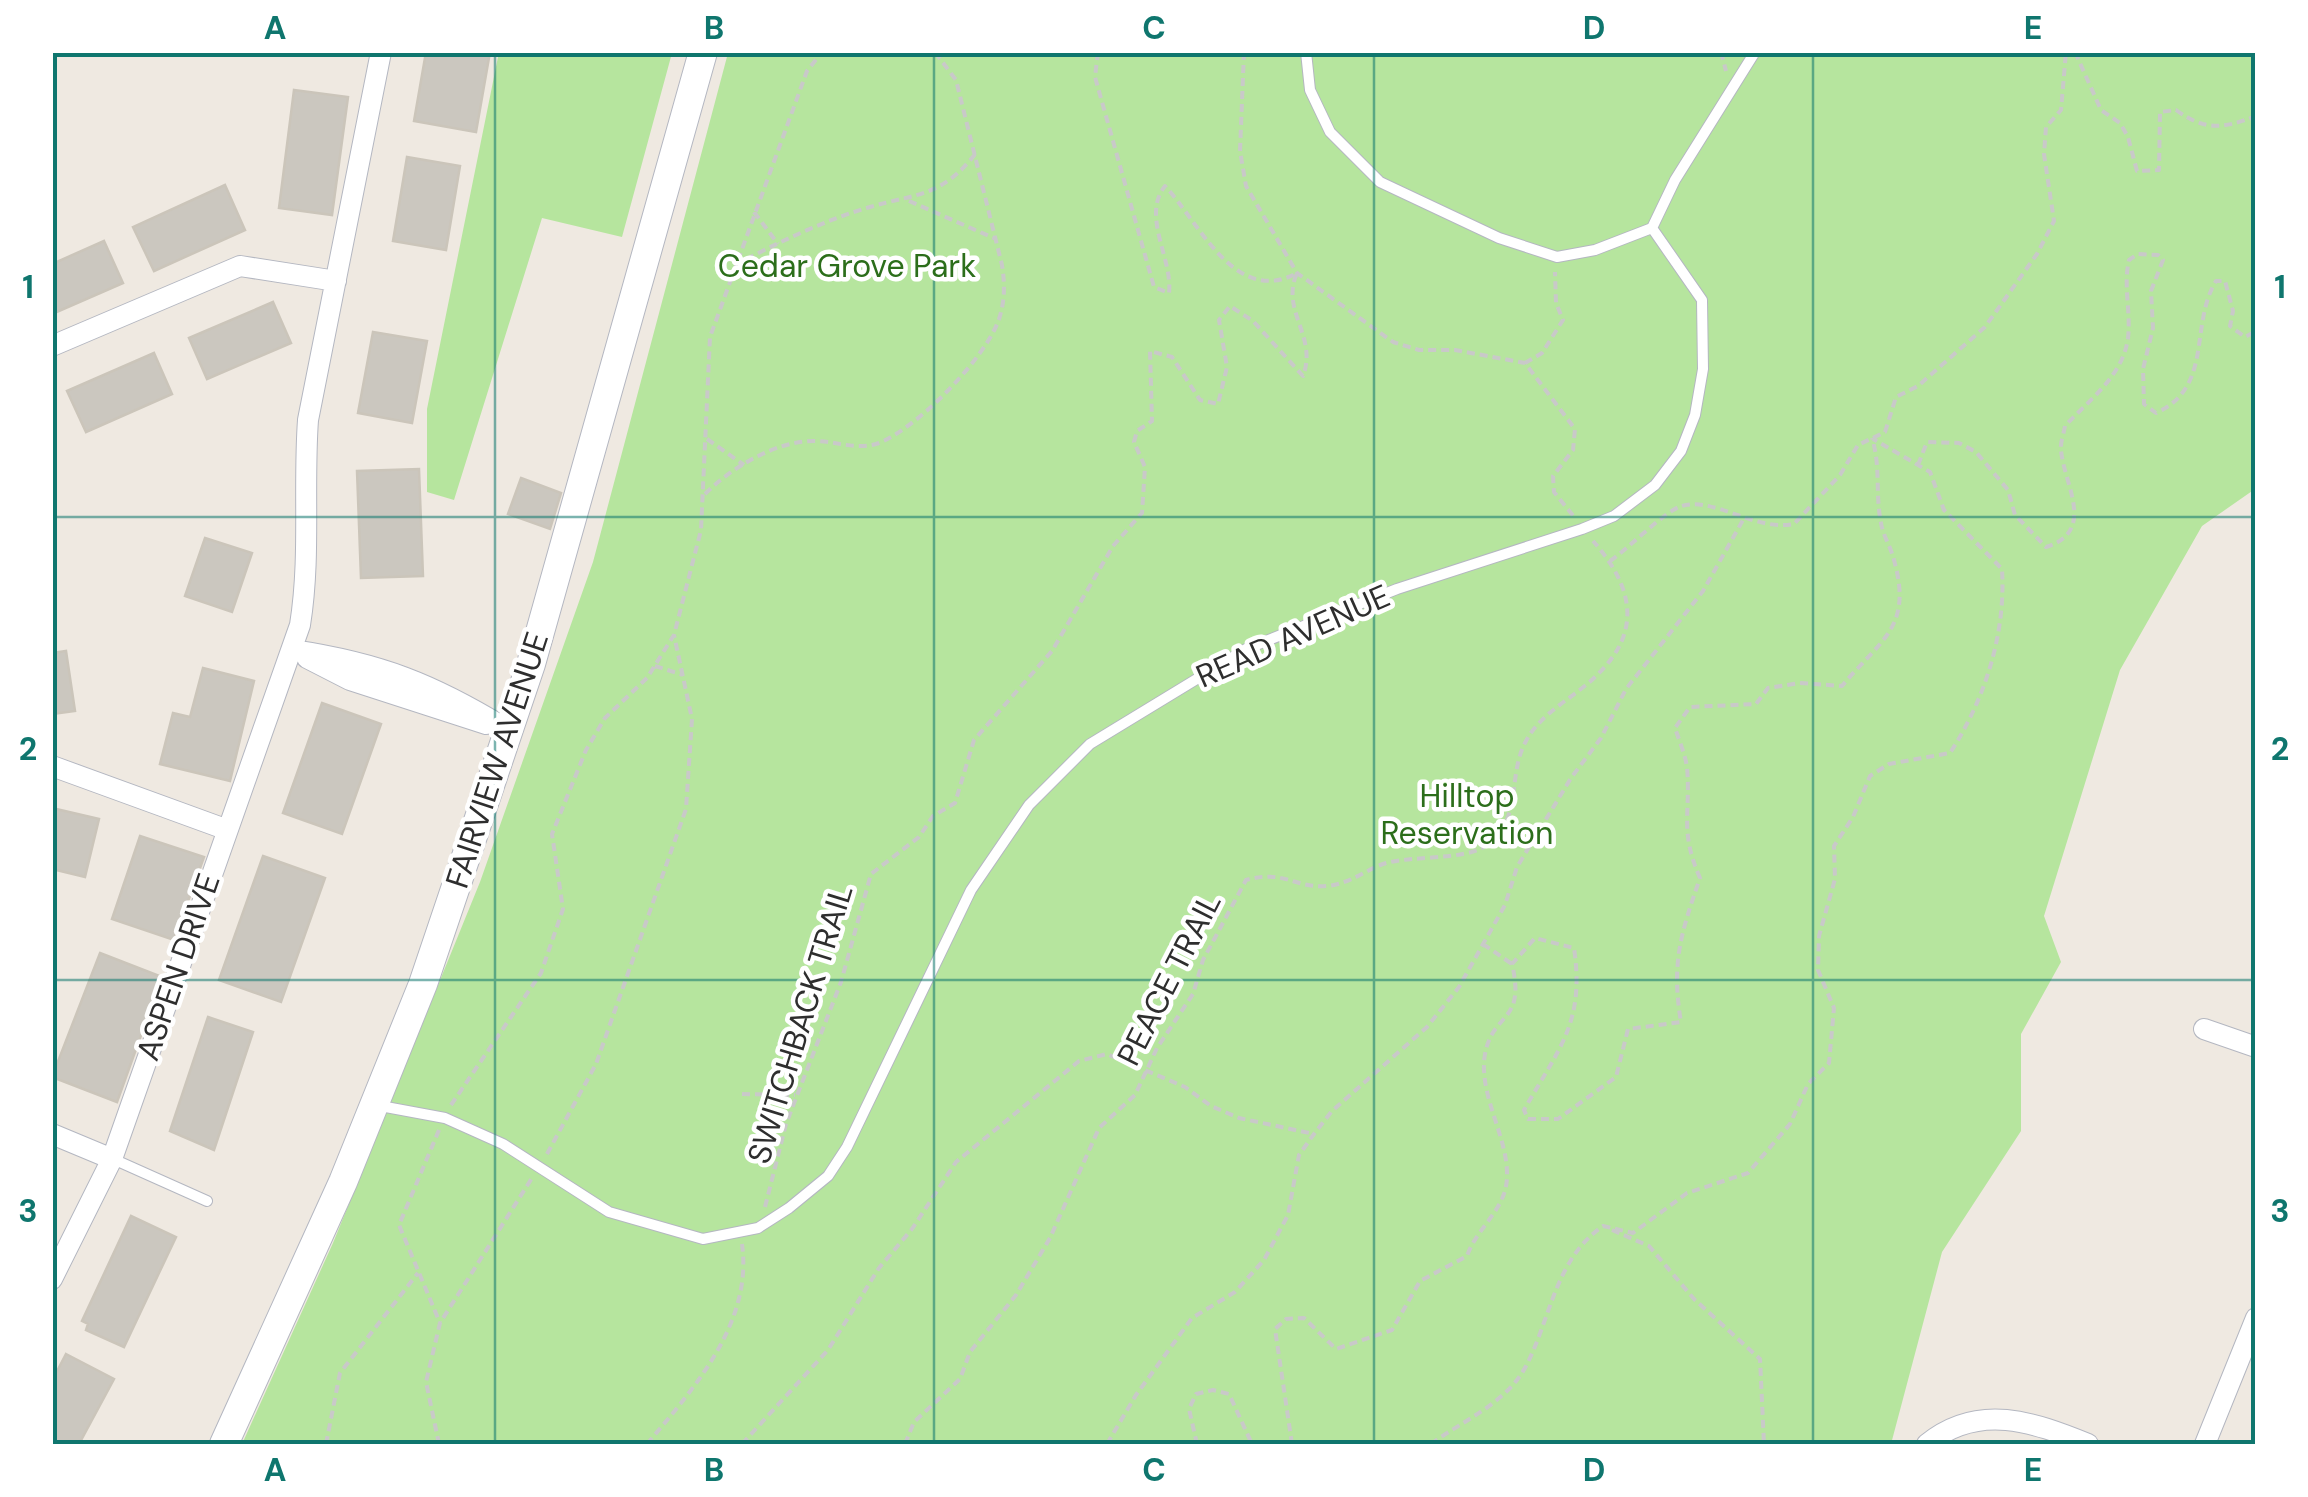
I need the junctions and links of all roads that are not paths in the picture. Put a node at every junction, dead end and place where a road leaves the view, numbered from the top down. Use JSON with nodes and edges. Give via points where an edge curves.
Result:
{"nodes":[{"id":1,"x":381,"y":52,"type":"edge"},
{"id":2,"x":703,"y":52,"type":"edge"},
{"id":3,"x":1306,"y":52,"type":"edge"},
{"id":4,"x":1755,"y":52,"type":"edge"},
{"id":5,"x":1652,"y":228,"type":"junction"},
{"id":6,"x":336,"y":281,"type":"junction"},
{"id":7,"x":52,"y":346,"type":"edge"},
{"id":8,"x":292,"y":650,"type":"junction"},
{"id":9,"x":508,"y":730,"type":"junction"},
{"id":10,"x":52,"y":766,"type":"edge"},
{"id":11,"x":225,"y":829,"type":"junction"},
{"id":12,"x":2204,"y":1029,"type":"dead end"},
{"id":13,"x":2256,"y":1047,"type":"edge"},
{"id":14,"x":374,"y":1104,"type":"junction"},
{"id":15,"x":52,"y":1134,"type":"edge"},
{"id":16,"x":112,"y":1159,"type":"junction"},
{"id":17,"x":207,"y":1201,"type":"dead end"},
{"id":18,"x":52,"y":1278,"type":"edge"},
{"id":19,"x":2256,"y":1318,"type":"edge"},
{"id":20,"x":224,"y":1444,"type":"edge"},
{"id":21,"x":1927,"y":1444,"type":"edge"},
{"id":22,"x":2088,"y":1444,"type":"edge"},
{"id":23,"x":2205,"y":1444,"type":"edge"}],
"edges":[{"from":1,"to":6,"type":"street","name":"ASPEN DRIVE"},
{"from":2,"to":9,"type":"main road","name":"FAIRVIEW AVENUE","via":[[609,397]]},
{"from":3,"to":5,"type":"lane","via":[[1310,90],[1330,132],[1380,182],[1499,238],[1557,257]]},
{"from":4,"to":5,"type":"lane"},
{"from":5,"to":14,"type":"lane","name":"READ AVENUE","via":[[1702,300],[1695,415],[1681,451],[1654,485],[1614,516],[1582,530],[1397,589],[1246,650],[1090,744],[1030,805],[971,890],[828,1176],[758,1228],[703,1239],[609,1212],[503,1144],[445,1118]]},
{"from":6,"to":7,"type":"street","via":[[240,266]]},
{"from":6,"to":8,"type":"street","name":"ASPEN DRIVE","via":[[308,420],[308,578]]},
{"from":8,"to":9,"type":"street","via":[[350,680]]},
{"from":8,"to":11,"type":"street","name":"ASPEN DRIVE"},
{"from":9,"to":14,"type":"main road","name":"FAIRVIEW AVENUE","via":[[423,984]]},
{"from":10,"to":11,"type":"street"},
{"from":11,"to":16,"type":"street","name":"ASPEN DRIVE"},
{"from":12,"to":13,"type":"street"},
{"from":14,"to":20,"type":"main road","name":"FAIRVIEW AVENUE"},
{"from":15,"to":16,"type":"street"},
{"from":16,"to":17,"type":"lane"},
{"from":16,"to":18,"type":"street","name":"ASPEN DRIVE"},
{"from":19,"to":23,"type":"street"},
{"from":21,"to":22,"type":"street","via":[[1963,1424],[1998,1418],[2034,1422]]}]}
